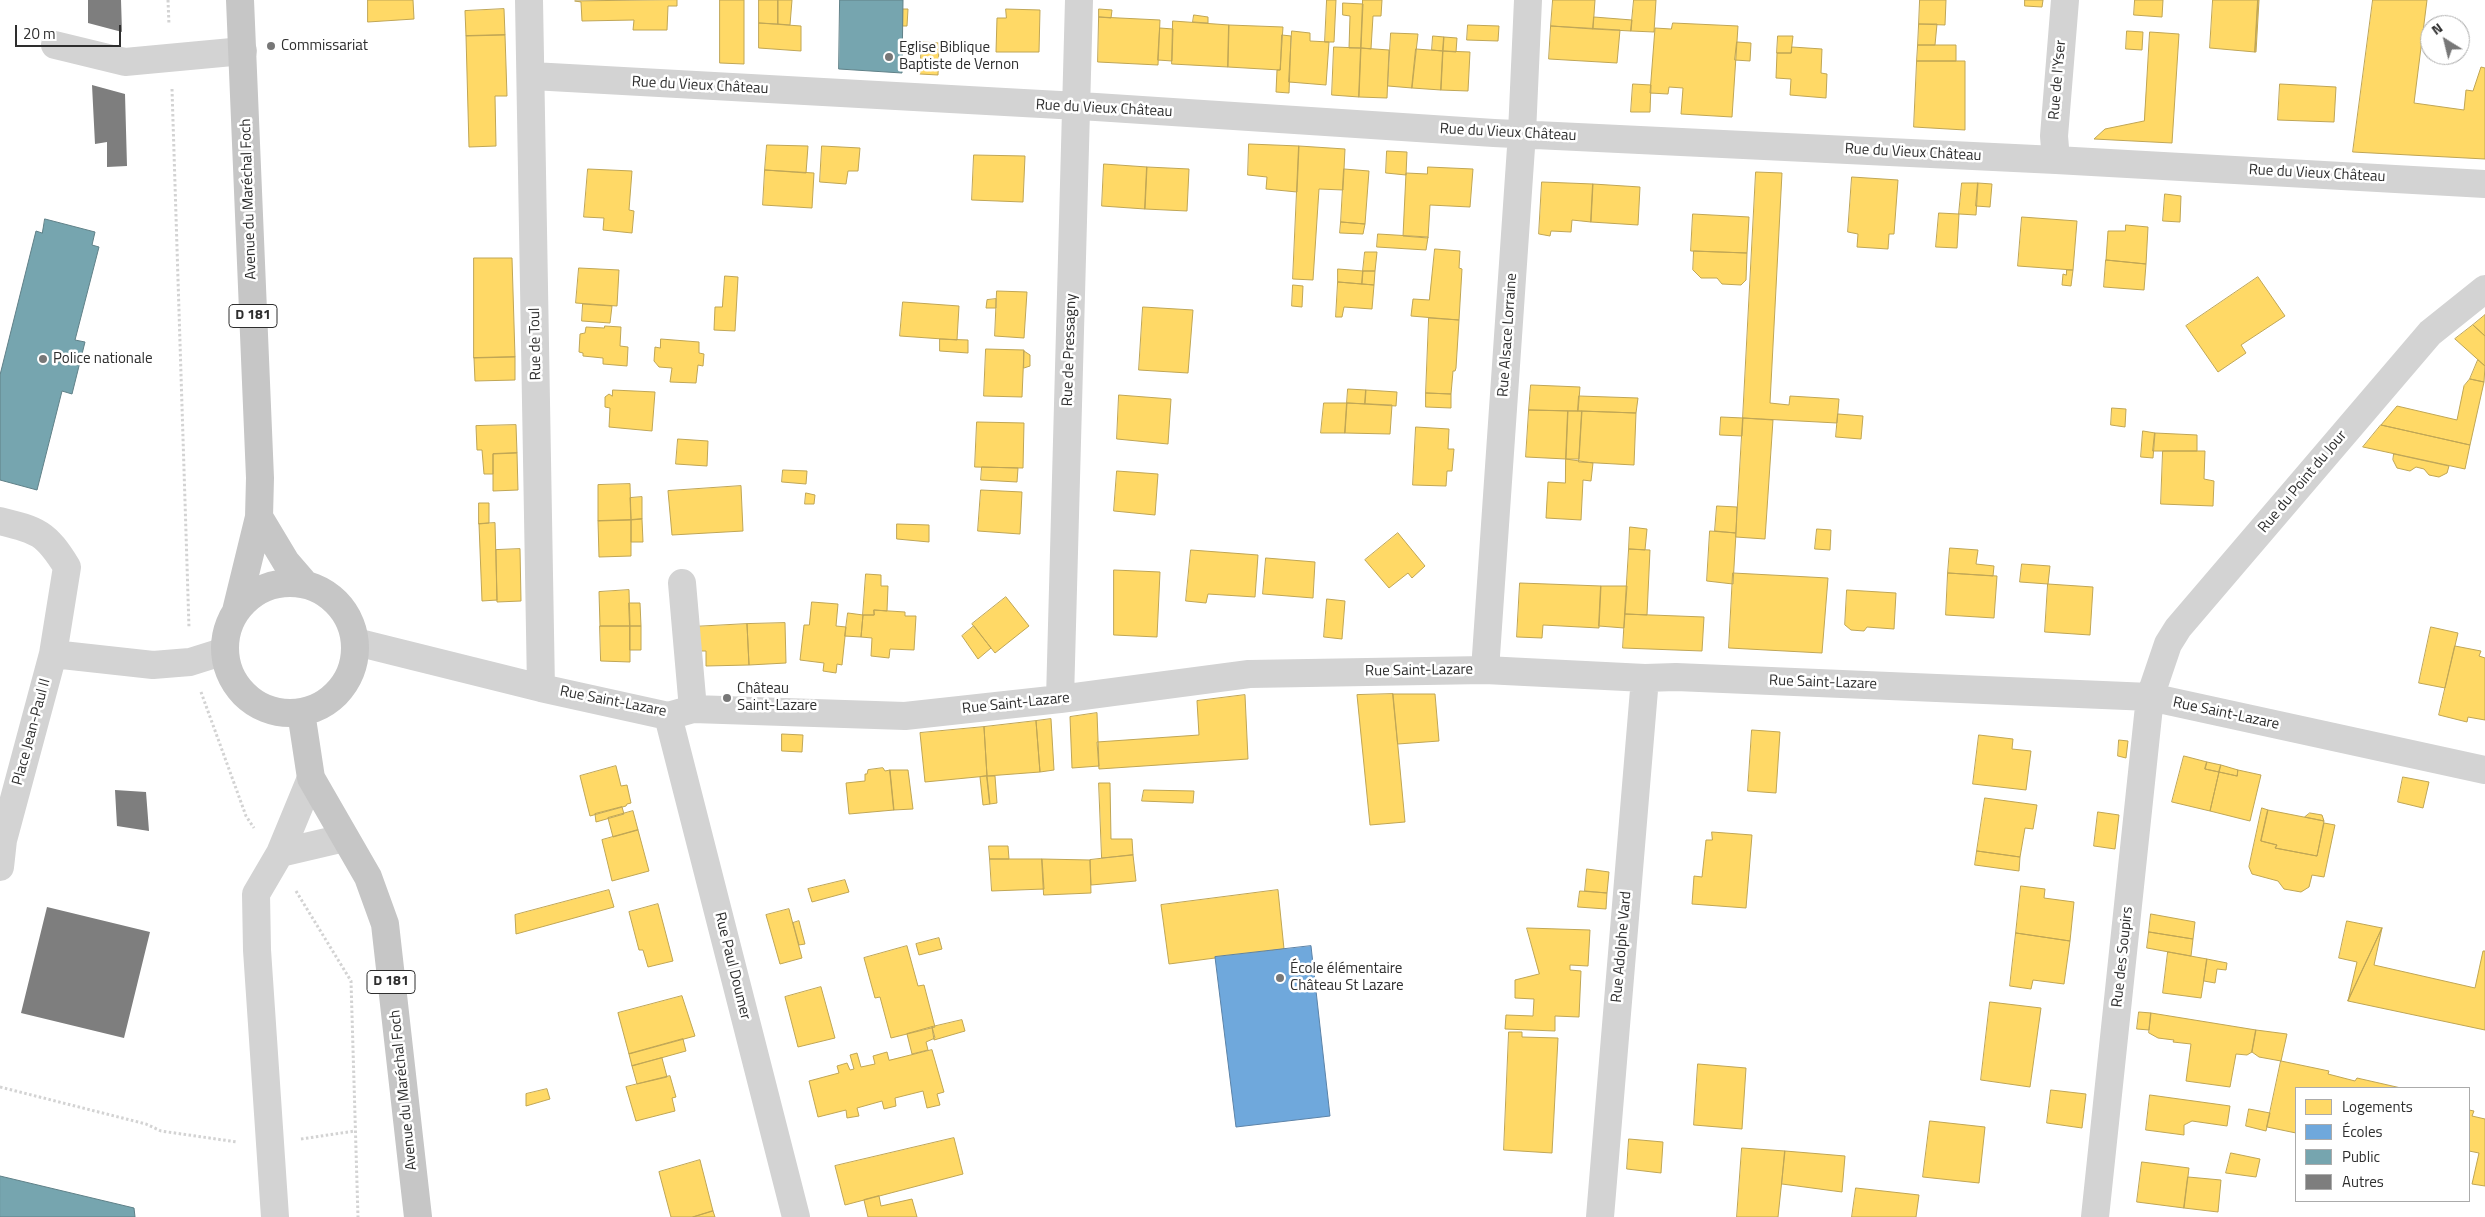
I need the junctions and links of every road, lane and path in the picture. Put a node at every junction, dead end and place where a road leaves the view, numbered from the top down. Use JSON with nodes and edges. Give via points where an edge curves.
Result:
{"nodes":[{"id":1,"x":168,"y":0,"type":"edge"},
{"id":2,"x":240,"y":0,"type":"edge"},
{"id":3,"x":529,"y":0,"type":"edge"},
{"id":4,"x":1079,"y":0,"type":"edge"},
{"id":5,"x":1528,"y":0,"type":"edge"},
{"id":6,"x":2065,"y":0,"type":"edge"},
{"id":7,"x":55,"y":45,"type":"dead end"},
{"id":8,"x":243,"y":50,"type":"junction"},
{"id":9,"x":171,"y":57,"type":"junction"},
{"id":10,"x":532,"y":76,"type":"junction"},
{"id":11,"x":1076,"y":107,"type":"junction"},
{"id":12,"x":1522,"y":133,"type":"junction"},
{"id":13,"x":2056,"y":160,"type":"junction"},
{"id":14,"x":2485,"y":184,"type":"edge"},
{"id":15,"x":2485,"y":289,"type":"edge"},
{"id":16,"x":259,"y":517,"type":"junction"},
{"id":17,"x":0,"y":520,"type":"edge"},
{"id":18,"x":682,"y":583,"type":"dead end"},
{"id":19,"x":305,"y":584,"type":"junction"},
{"id":20,"x":236,"y":611,"type":"junction"},
{"id":21,"x":356,"y":642,"type":"junction"},
{"id":22,"x":225,"y":651,"type":"junction"},
{"id":23,"x":53,"y":654,"type":"junction"},
{"id":24,"x":190,"y":662,"type":"junction"},
{"id":25,"x":1485,"y":670,"type":"junction"},
{"id":26,"x":1645,"y":678,"type":"junction"},
{"id":27,"x":541,"y":688,"type":"junction"},
{"id":28,"x":2150,"y":697,"type":"junction"},
{"id":29,"x":1060,"y":699,"type":"junction"},
{"id":30,"x":301,"y":712,"type":"junction"},
{"id":31,"x":680,"y":713,"type":"junction"},
{"id":32,"x":2485,"y":770,"type":"edge"},
{"id":33,"x":311,"y":778,"type":"junction"},
{"id":34,"x":255,"y":830,"type":"dead end"},
{"id":35,"x":344,"y":838,"type":"junction"},
{"id":36,"x":2,"y":840,"type":"edge"},
{"id":37,"x":280,"y":853,"type":"junction"},
{"id":38,"x":0,"y":867,"type":"edge"},
{"id":39,"x":292,"y":884,"type":"dead end"},
{"id":40,"x":0,"y":1087,"type":"edge"},
{"id":41,"x":355,"y":1131,"type":"junction"},
{"id":42,"x":295,"y":1140,"type":"dead end"},
{"id":43,"x":245,"y":1143,"type":"dead end"},
{"id":44,"x":275,"y":1217,"type":"edge"},
{"id":45,"x":358,"y":1217,"type":"edge"},
{"id":46,"x":418,"y":1217,"type":"edge"},
{"id":47,"x":796,"y":1217,"type":"edge"},
{"id":48,"x":1600,"y":1217,"type":"edge"},
{"id":49,"x":2095,"y":1217,"type":"edge"}],
"edges":[{"from":1,"to":9,"type":"path"},
{"from":2,"to":8,"type":"main road","name":"Avenue du Maréchal Foch","number":"D 181"},
{"from":3,"to":10,"type":"street","name":"Rue de Toul"},
{"from":4,"to":11,"type":"street","name":"Rue de Pressagny"},
{"from":5,"to":12,"type":"street","name":"Rue Alsace Lorraine"},
{"from":6,"to":13,"type":"street","name":"Rue de l'Yser","via":[[2054,136]]},
{"from":7,"to":9,"type":"street","via":[[125,62]]},
{"from":8,"to":9,"type":"street"},
{"from":8,"to":16,"type":"main road","name":"Avenue du Maréchal Foch","number":"D 181"},
{"from":9,"to":24,"type":"path"},
{"from":10,"to":11,"type":"street","name":"Rue du Vieux Château"},
{"from":10,"to":27,"type":"street","name":"Rue de Toul"},
{"from":11,"to":12,"type":"street","name":"Rue du Vieux Château"},
{"from":11,"to":29,"type":"street","name":"Rue de Pressagny"},
{"from":12,"to":13,"type":"street","name":"Rue du Vieux Château"},
{"from":12,"to":25,"type":"street","name":"Rue Alsace Lorraine"},
{"from":13,"to":14,"type":"street","name":"Rue du Vieux Château"},
{"from":15,"to":28,"type":"street","name":"Rue du Point du Jour","via":[[2430,333],[2178,628],[2168,644]]},
{"from":16,"to":19,"type":"main road","via":[[286,562]]},
{"from":16,"to":20,"type":"main road","name":"Avenue du Maréchal Foch","number":"D 181"},
{"from":17,"to":23,"type":"street","name":"Place Jean-Paul II","via":[[29,528],[52,543],[68,567]]},
{"from":18,"to":31,"type":"street","name":"Rue Paul Doumer"},
{"from":19,"to":20,"type":"main road","via":[[288,582],[267,586]]},
{"from":19,"to":21,"type":"main road","via":[[326,593],[341,606],[352,624]]},
{"from":20,"to":22,"type":"main road","via":[[227,630]]},
{"from":21,"to":27,"type":"street","name":"Rue Saint-Lazare"},
{"from":21,"to":30,"type":"main road","via":[[355,661],[349,678],[338,693],[325,704]]},
{"from":22,"to":24,"type":"street"},
{"from":22,"to":30,"type":"main road","via":[[229,672],[240,691],[256,704],[275,712]]},
{"from":23,"to":24,"type":"street","via":[[153,665]]},
{"from":23,"to":36,"type":"street","name":"Place Jean-Paul II"},
{"from":24,"to":34,"type":"path","via":[[246,816]]},
{"from":25,"to":26,"type":"street","name":"Rue Saint-Lazare"},
{"from":25,"to":29,"type":"street","name":"Rue Saint-Lazare","via":[[1249,674]]},
{"from":26,"to":28,"type":"street","name":"Rue Saint-Lazare"},
{"from":26,"to":48,"type":"street","name":"Rue Adolphe Vard"},
{"from":27,"to":31,"type":"street","name":"Rue Saint-Lazare"},
{"from":28,"to":32,"type":"street","name":"Rue Saint-Lazare"},
{"from":28,"to":49,"type":"street","name":"Rue des Soupirs"},
{"from":29,"to":31,"type":"street","name":"Rue Saint-Lazare","via":[[905,716]]},
{"from":30,"to":33,"type":"main road","name":"Avenue du Maréchal Foch","number":"D 181"},
{"from":31,"to":47,"type":"street","name":"Rue Paul Doumer"},
{"from":33,"to":35,"type":"main road","name":"Avenue du Maréchal Foch","number":"D 181"},
{"from":33,"to":37,"type":"street"},
{"from":35,"to":37,"type":"street"},
{"from":35,"to":46,"type":"main road","name":"Avenue du Maréchal Foch","number":"D 181","via":[[368,877],[385,924]]},
{"from":36,"to":38,"type":"street","name":"Place Jean-Paul II"},
{"from":37,"to":44,"type":"street","via":[[256,894]]},
{"from":39,"to":41,"type":"path","via":[[351,982]]},
{"from":40,"to":43,"type":"path","via":[[160,1130]]},
{"from":41,"to":42,"type":"path"},
{"from":41,"to":45,"type":"path"}]}
